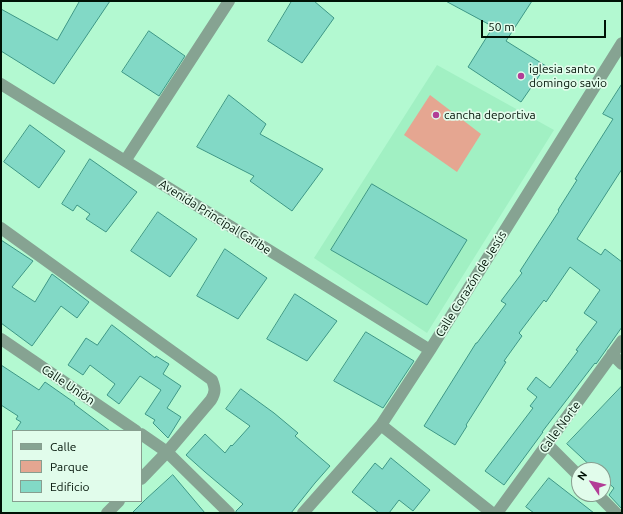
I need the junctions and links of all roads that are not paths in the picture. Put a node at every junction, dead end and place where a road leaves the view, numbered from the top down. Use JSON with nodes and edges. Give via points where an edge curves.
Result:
{"nodes":[{"id":1,"x":229,"y":1,"type":"edge"},
{"id":2,"x":622,"y":43,"type":"edge"},
{"id":3,"x":1,"y":84,"type":"edge"},
{"id":4,"x":125,"y":161,"type":"junction"},
{"id":5,"x":1,"y":228,"type":"edge"},
{"id":6,"x":1,"y":339,"type":"edge"},
{"id":7,"x":622,"y":341,"type":"edge"},
{"id":8,"x":430,"y":350,"type":"junction"},
{"id":9,"x":612,"y":354,"type":"junction"},
{"id":10,"x":622,"y":364,"type":"edge"},
{"id":11,"x":381,"y":425,"type":"junction"},
{"id":12,"x":135,"y":430,"type":"edge"},
{"id":13,"x":142,"y":435,"type":"edge"},
{"id":14,"x":548,"y":444,"type":"junction"},
{"id":15,"x":168,"y":452,"type":"junction"},
{"id":16,"x":571,"y":468,"type":"edge"},
{"id":17,"x":142,"y":478,"type":"edge"},
{"id":18,"x":118,"y":502,"type":"edge"},
{"id":19,"x":605,"y":502,"type":"edge"},
{"id":20,"x":107,"y":513,"type":"edge"},
{"id":21,"x":229,"y":513,"type":"edge"},
{"id":22,"x":304,"y":513,"type":"edge"},
{"id":23,"x":492,"y":513,"type":"edge"},
{"id":24,"x":497,"y":513,"type":"edge"},
{"id":25,"x":616,"y":513,"type":"edge"}],
"edges":[{"from":1,"to":4,"type":"street"},
{"from":2,"to":8,"type":"street","name":"Calle Corazón de Jesús"},
{"from":3,"to":4,"type":"street","name":"Avenida Principal Caribe"},
{"from":4,"to":8,"type":"street","name":"Avenida Principal Caribe"},
{"from":5,"to":15,"type":"street","via":[[212,380],[215,393],[211,400]]},
{"from":6,"to":12,"type":"street","name":"Calle Unión"},
{"from":7,"to":9,"type":"street","name":"Calle Norte"},
{"from":8,"to":11,"type":"street","name":"Calle Corazón de Jesús"},
{"from":9,"to":10,"type":"street"},
{"from":9,"to":14,"type":"street","name":"Calle Norte"},
{"from":11,"to":22,"type":"street","name":"Calle Corazón de Jesús"},
{"from":11,"to":23,"type":"street"},
{"from":13,"to":15,"type":"street"},
{"from":14,"to":16,"type":"street"},
{"from":14,"to":24,"type":"street","name":"Calle Norte"},
{"from":15,"to":17,"type":"street"},
{"from":15,"to":21,"type":"street"},
{"from":18,"to":20,"type":"street"},
{"from":19,"to":25,"type":"street"}]}
